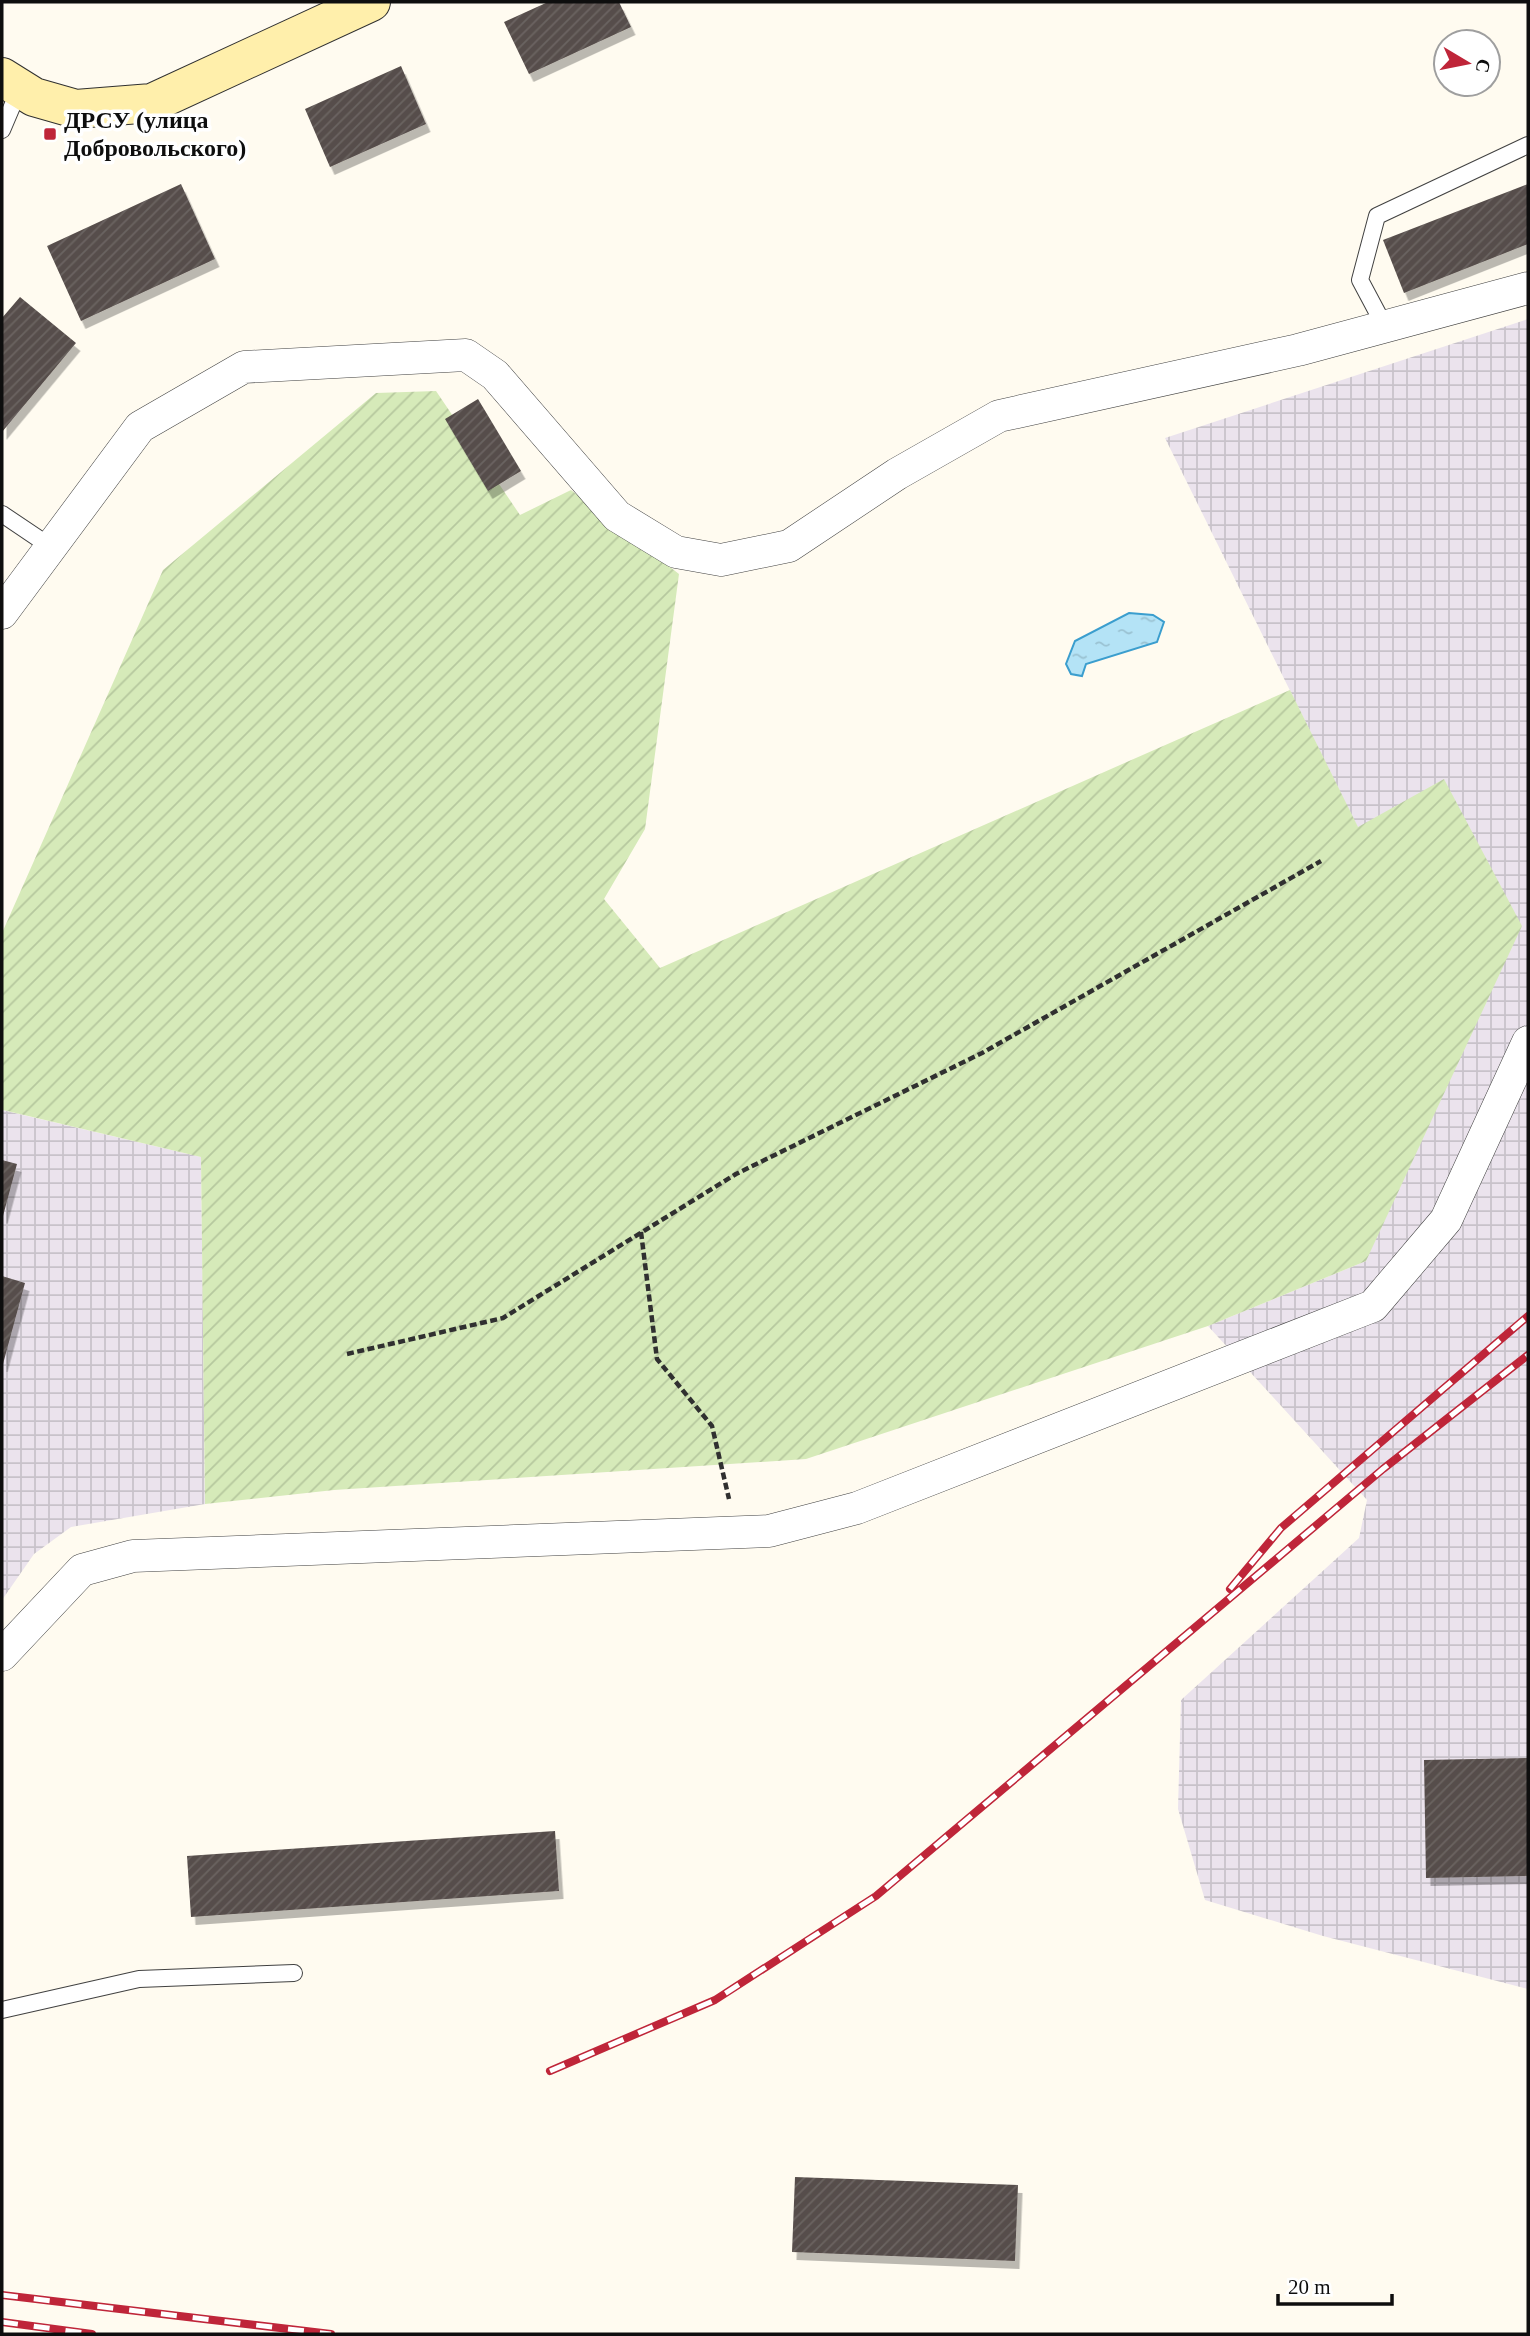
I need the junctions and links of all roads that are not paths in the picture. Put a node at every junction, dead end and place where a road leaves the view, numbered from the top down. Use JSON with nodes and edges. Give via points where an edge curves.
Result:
{"nodes":[{"id":1,"x":371,"y":2,"type":"edge"},
{"id":2,"x":10,"y":84,"type":"edge"},
{"id":3,"x":2,"y":130,"type":"edge"},
{"id":4,"x":1528,"y":145,"type":"edge"},
{"id":5,"x":1528,"y":288,"type":"edge"},
{"id":6,"x":1385,"y":327,"type":"junction"},
{"id":7,"x":2,"y":514,"type":"edge"},
{"id":8,"x":51,"y":547,"type":"junction"},
{"id":9,"x":2,"y":613,"type":"edge"},
{"id":10,"x":1528,"y":1042,"type":"edge"},
{"id":11,"x":2,"y":1655,"type":"edge"},
{"id":12,"x":294,"y":1973,"type":"dead end"},
{"id":13,"x":2,"y":2010,"type":"edge"}],
"edges":[{"from":1,"to":2,"type":"street","via":[[152,103],[76,109]]},
{"from":2,"to":3,"type":"lane"},
{"from":4,"to":6,"type":"lane","via":[[1377,216],[1360,280]]},
{"from":5,"to":6,"type":"street"},
{"from":6,"to":8,"type":"street","via":[[999,416],[897,474],[789,546],[721,560],[676,552],[617,516],[495,375],[466,355],[244,367],[140,427]]},
{"from":7,"to":8,"type":"lane"},
{"from":8,"to":9,"type":"street"},
{"from":10,"to":11,"type":"street","via":[[1446,1220],[1373,1306],[857,1508],[769,1531],[133,1556],[82,1570]]},
{"from":12,"to":13,"type":"lane","via":[[139,1979]]}]}
